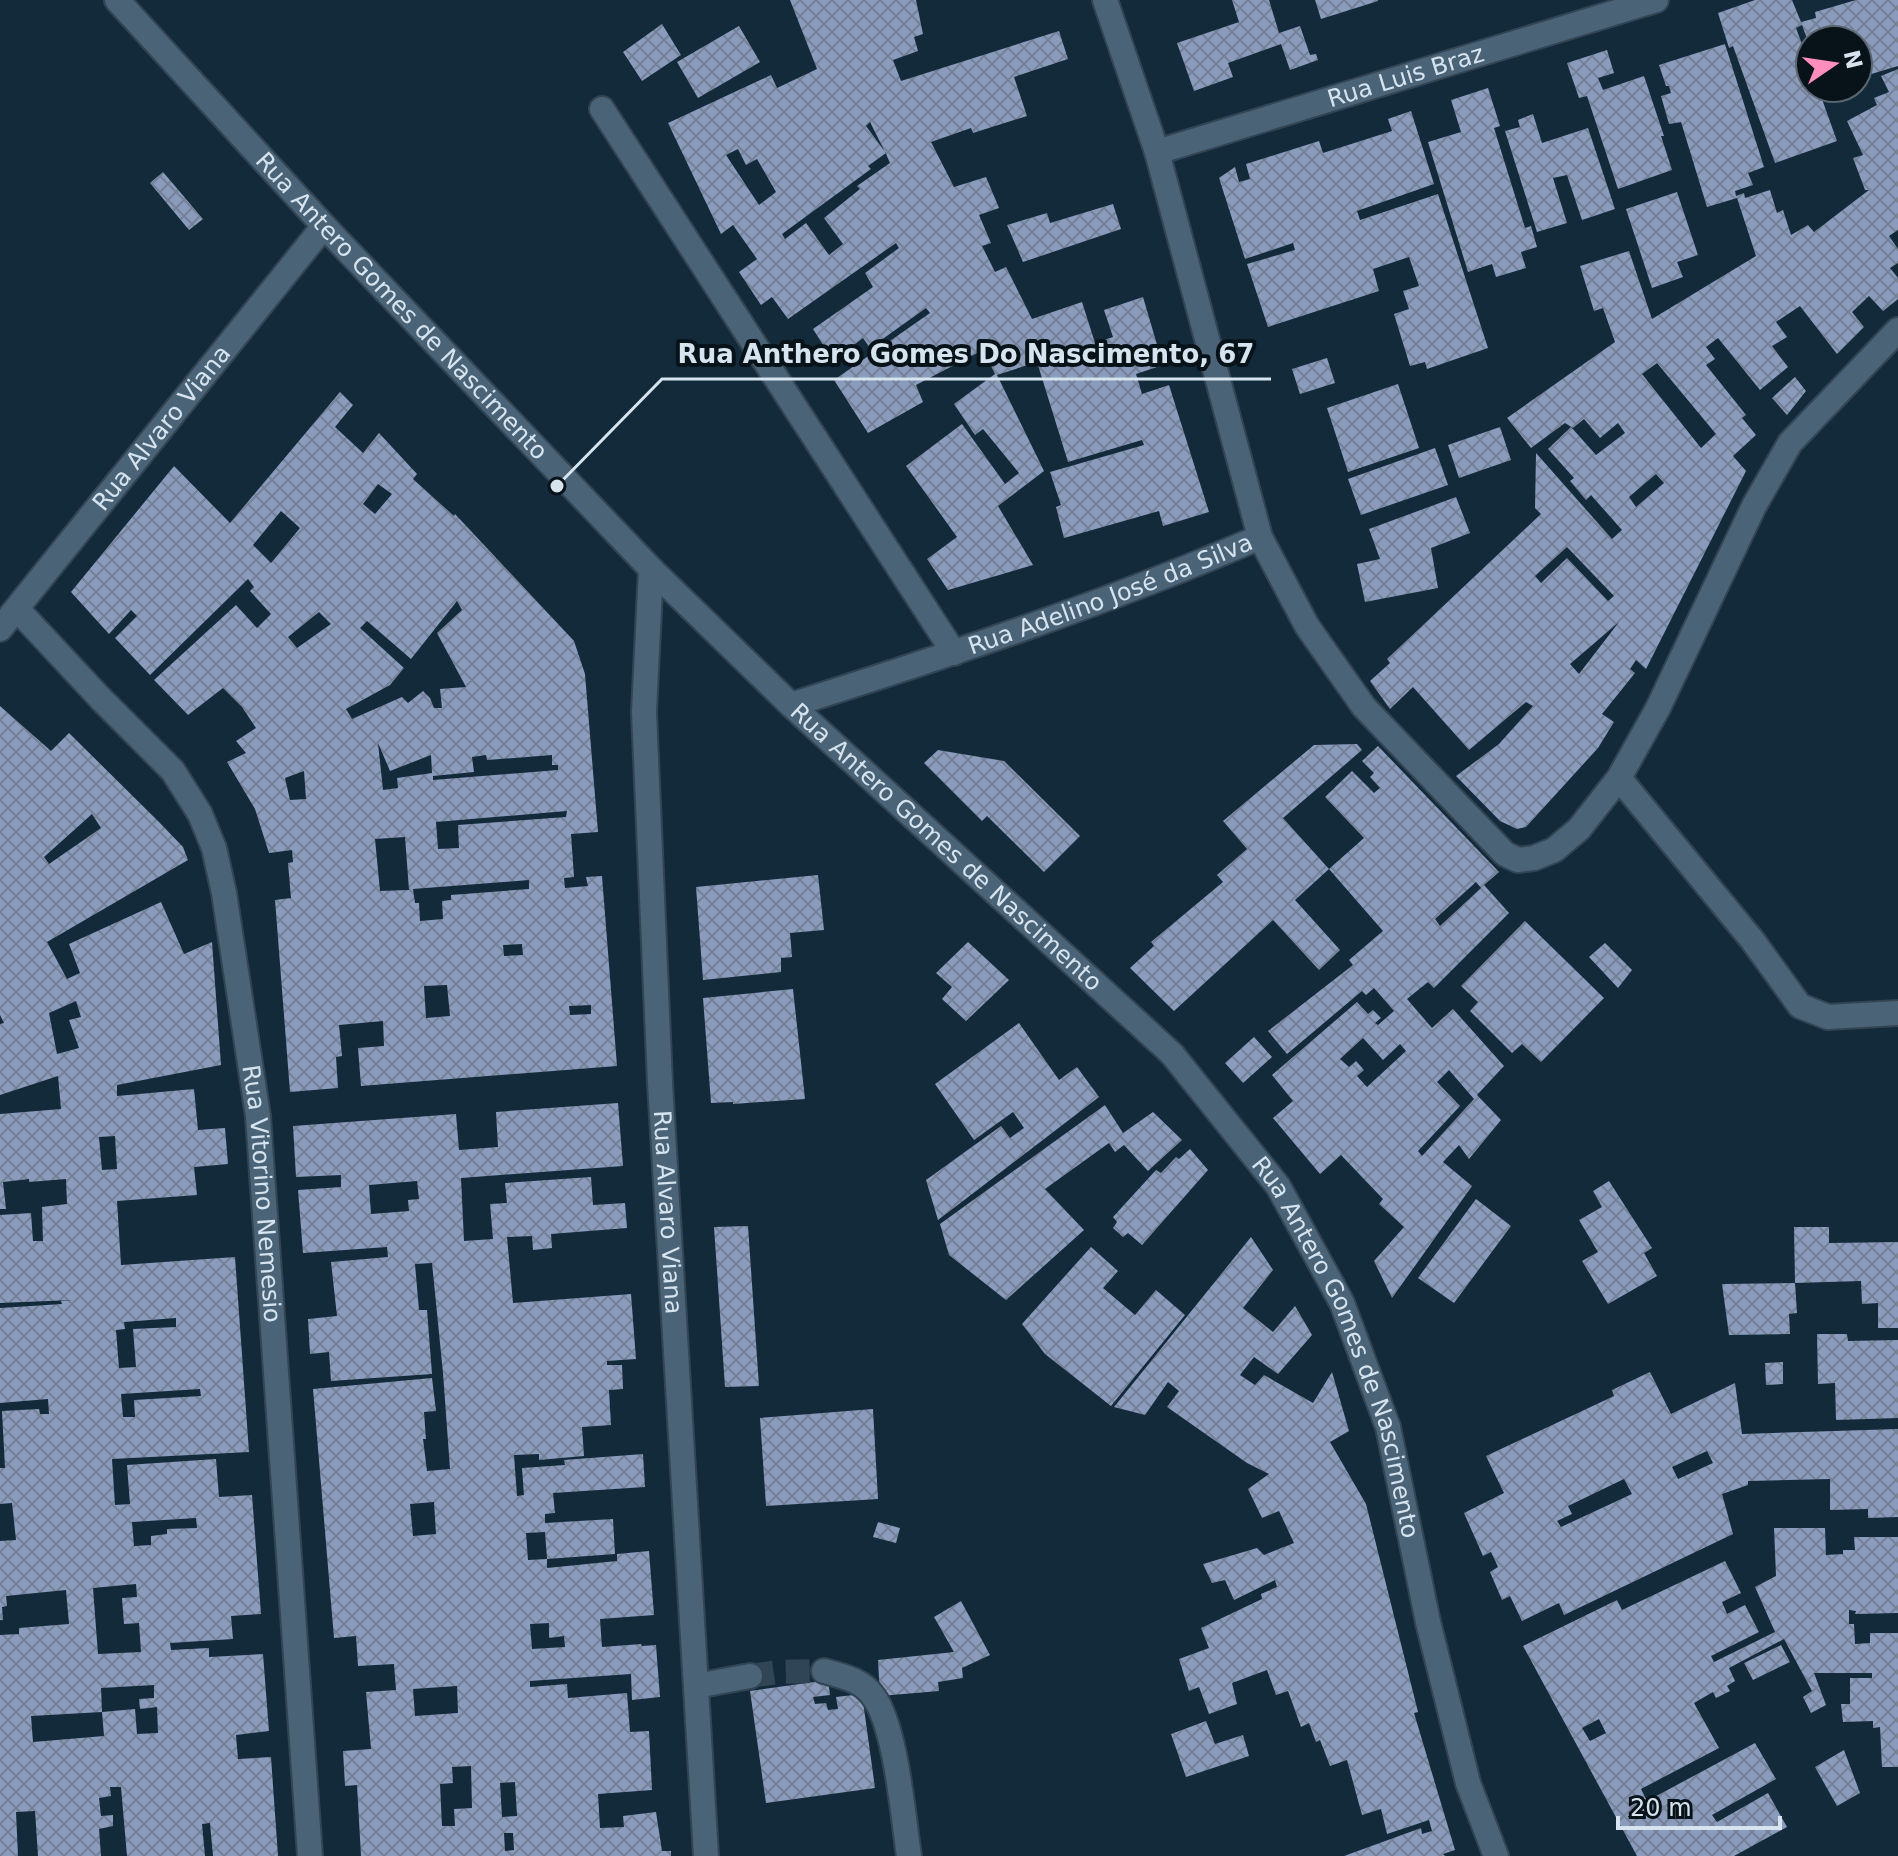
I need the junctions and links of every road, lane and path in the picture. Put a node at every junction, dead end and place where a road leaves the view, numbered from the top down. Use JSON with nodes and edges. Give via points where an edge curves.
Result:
{"nodes":[{"id":1,"x":117,"y":0,"type":"edge"},
{"id":2,"x":1105,"y":0,"type":"edge"},
{"id":3,"x":1656,"y":0,"type":"edge"},
{"id":4,"x":602,"y":109,"type":"dead end"},
{"id":5,"x":1157,"y":152,"type":"junction"},
{"id":6,"x":324,"y":226,"type":"junction"},
{"id":7,"x":1898,"y":330,"type":"edge"},
{"id":8,"x":1260,"y":537,"type":"junction"},
{"id":9,"x":651,"y":569,"type":"junction"},
{"id":10,"x":17,"y":609,"type":"junction"},
{"id":11,"x":0,"y":629,"type":"edge"},
{"id":12,"x":954,"y":653,"type":"junction"},
{"id":13,"x":791,"y":705,"type":"junction"},
{"id":14,"x":1619,"y":778,"type":"junction"},
{"id":15,"x":1898,"y":1013,"type":"edge"},
{"id":16,"x":824,"y":1671,"type":"tunnel mouth"},
{"id":17,"x":750,"y":1676,"type":"tunnel mouth"},
{"id":18,"x":696,"y":1686,"type":"junction"},
{"id":19,"x":310,"y":1856,"type":"edge"},
{"id":20,"x":706,"y":1856,"type":"edge"},
{"id":21,"x":909,"y":1856,"type":"edge"},
{"id":22,"x":1496,"y":1856,"type":"edge"}],
"edges":[{"from":1,"to":6,"type":"street","name":"Rua Antero Gomes de Nascimento"},
{"from":2,"to":5,"type":"street","name":"Rua Adelino José da Silva"},
{"from":3,"to":5,"type":"street","name":"Rua Luis Braz"},
{"from":4,"to":12,"type":"street"},
{"from":5,"to":8,"type":"street","name":"Rua Adelino José da Silva"},
{"from":6,"to":9,"type":"street","name":"Rua Antero Gomes de Nascimento"},
{"from":6,"to":10,"type":"street","name":"Rua Alvaro Viana"},
{"from":7,"to":14,"type":"street","via":[[1790,443]]},
{"from":8,"to":12,"type":"street","name":"Rua Adelino José da Silva"},
{"from":8,"to":14,"type":"street","via":[[1307,626],[1364,707],[1505,854],[1518,860],[1554,850],[1579,829]]},
{"from":9,"to":13,"type":"street","name":"Rua Antero Gomes de Nascimento"},
{"from":9,"to":18,"type":"street","name":"Rua Alvaro Viana","via":[[644,712]]},
{"from":10,"to":11,"type":"street","name":"Rua Alvaro Viana"},
{"from":10,"to":19,"type":"street","name":"Rua Vitorino Nemesio","via":[[173,771],[200,814],[217,863],[258,1116]]},
{"from":12,"to":13,"type":"street","name":"Rua Adelino José da Silva"},
{"from":13,"to":22,"type":"street","name":"Rua Antero Gomes de Nascimento","via":[[1172,1054],[1278,1186],[1342,1303],[1388,1427],[1468,1783]]},
{"from":14,"to":15,"type":"street","via":[[1800,1006],[1828,1017]]},
{"from":16,"to":21,"type":"street","via":[[856,1681],[874,1696],[890,1734]]},
{"from":17,"to":18,"type":"street"},
{"from":18,"to":20,"type":"street","name":"Rua Alvaro Viana"}]}
